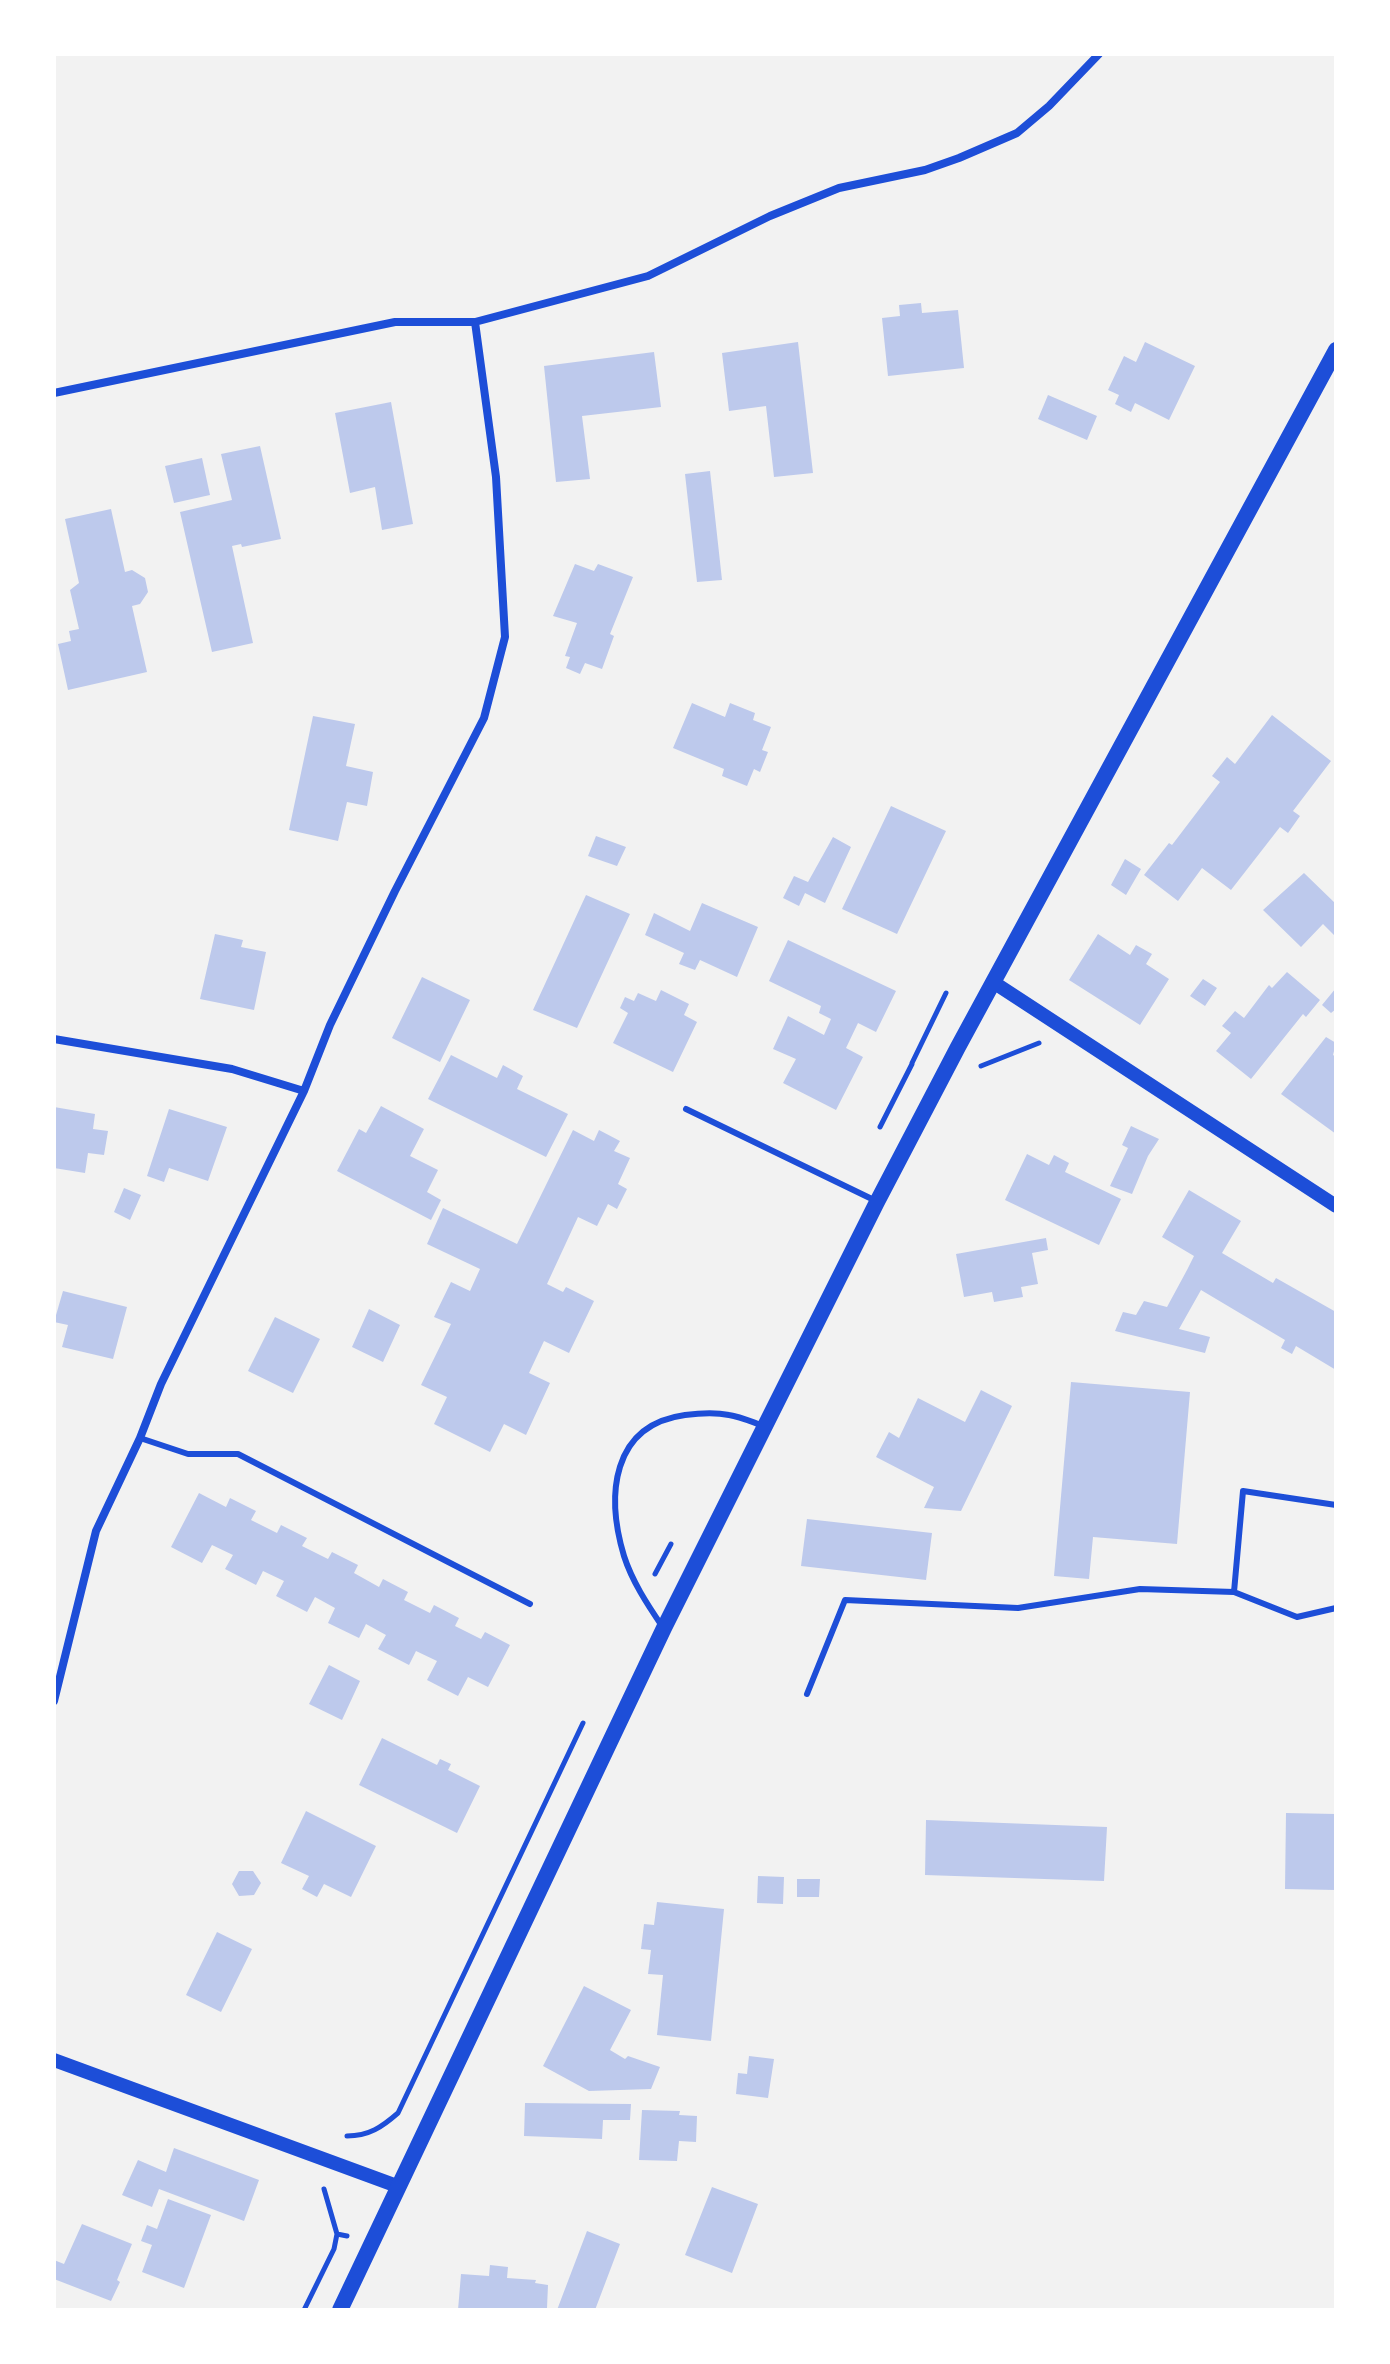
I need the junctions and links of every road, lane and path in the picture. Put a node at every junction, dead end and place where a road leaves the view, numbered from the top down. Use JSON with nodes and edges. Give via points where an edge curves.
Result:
{"nodes":[{"id":1,"x":1099,"y":54,"type":"edge"},
{"id":2,"x":475,"y":322,"type":"junction"},
{"id":3,"x":1336,"y":350,"type":"edge"},
{"id":4,"x":54,"y":393,"type":"edge"},
{"id":5,"x":993,"y":982,"type":"junction"},
{"id":6,"x":1067,"y":1030,"type":"junction"},
{"id":7,"x":54,"y":1039,"type":"edge"},
{"id":8,"x":977,"y":1072,"type":"dead end"},
{"id":9,"x":304,"y":1091,"type":"junction"},
{"id":10,"x":686,"y":1109,"type":"dead end"},
{"id":11,"x":877,"y":1202,"type":"junction"},
{"id":12,"x":1336,"y":1206,"type":"edge"},
{"id":13,"x":764,"y":1426,"type":"junction"},
{"id":14,"x":140,"y":1438,"type":"junction"},
{"id":15,"x":1336,"y":1505,"type":"edge"},
{"id":16,"x":1234,"y":1592,"type":"junction"},
{"id":17,"x":530,"y":1604,"type":"dead end"},
{"id":18,"x":1336,"y":1608,"type":"edge"},
{"id":19,"x":664,"y":1628,"type":"junction"},
{"id":20,"x":807,"y":1694,"type":"dead end"},
{"id":21,"x":54,"y":1701,"type":"edge"},
{"id":22,"x":54,"y":2060,"type":"edge"},
{"id":23,"x":397,"y":2186,"type":"junction"},
{"id":24,"x":337,"y":2234,"type":"dead end"},
{"id":25,"x":304,"y":2310,"type":"edge"},
{"id":26,"x":340,"y":2310,"type":"edge"}],
"edges":[{"from":1,"to":2,"type":"street","via":[[1017,133],[959,158],[839,188],[648,276]]},
{"from":2,"to":4,"type":"street","via":[[395,322]]},
{"from":2,"to":9,"type":"street","via":[[496,477],[505,637],[484,718],[388,904]]},
{"from":3,"to":5,"type":"main road"},
{"from":5,"to":6,"type":"street"},
{"from":5,"to":11,"type":"main road"},
{"from":6,"to":8,"type":"path","via":[[983,1063]]},
{"from":6,"to":12,"type":"street"},
{"from":7,"to":9,"type":"street","via":[[232,1069]]},
{"from":9,"to":14,"type":"street","via":[[161,1384]]},
{"from":10,"to":11,"type":"lane"},
{"from":11,"to":13,"type":"main road"},
{"from":13,"to":19,"type":"main road"},
{"from":13,"to":19,"type":"lane","via":[[725,1414],[675,1416],[647,1428],[622,1459],[615,1497],[624,1557]]},
{"from":14,"to":17,"type":"lane","via":[[188,1454],[238,1454]]},
{"from":14,"to":21,"type":"street","via":[[96,1531]]},
{"from":15,"to":16,"type":"lane","via":[[1243,1491]]},
{"from":16,"to":18,"type":"lane","via":[[1297,1617]]},
{"from":16,"to":20,"type":"lane","via":[[1140,1589],[1018,1608],[845,1600]]},
{"from":19,"to":23,"type":"main road"},
{"from":22,"to":23,"type":"street"},
{"from":23,"to":26,"type":"main road"},
{"from":24,"to":25,"type":"path"}]}
